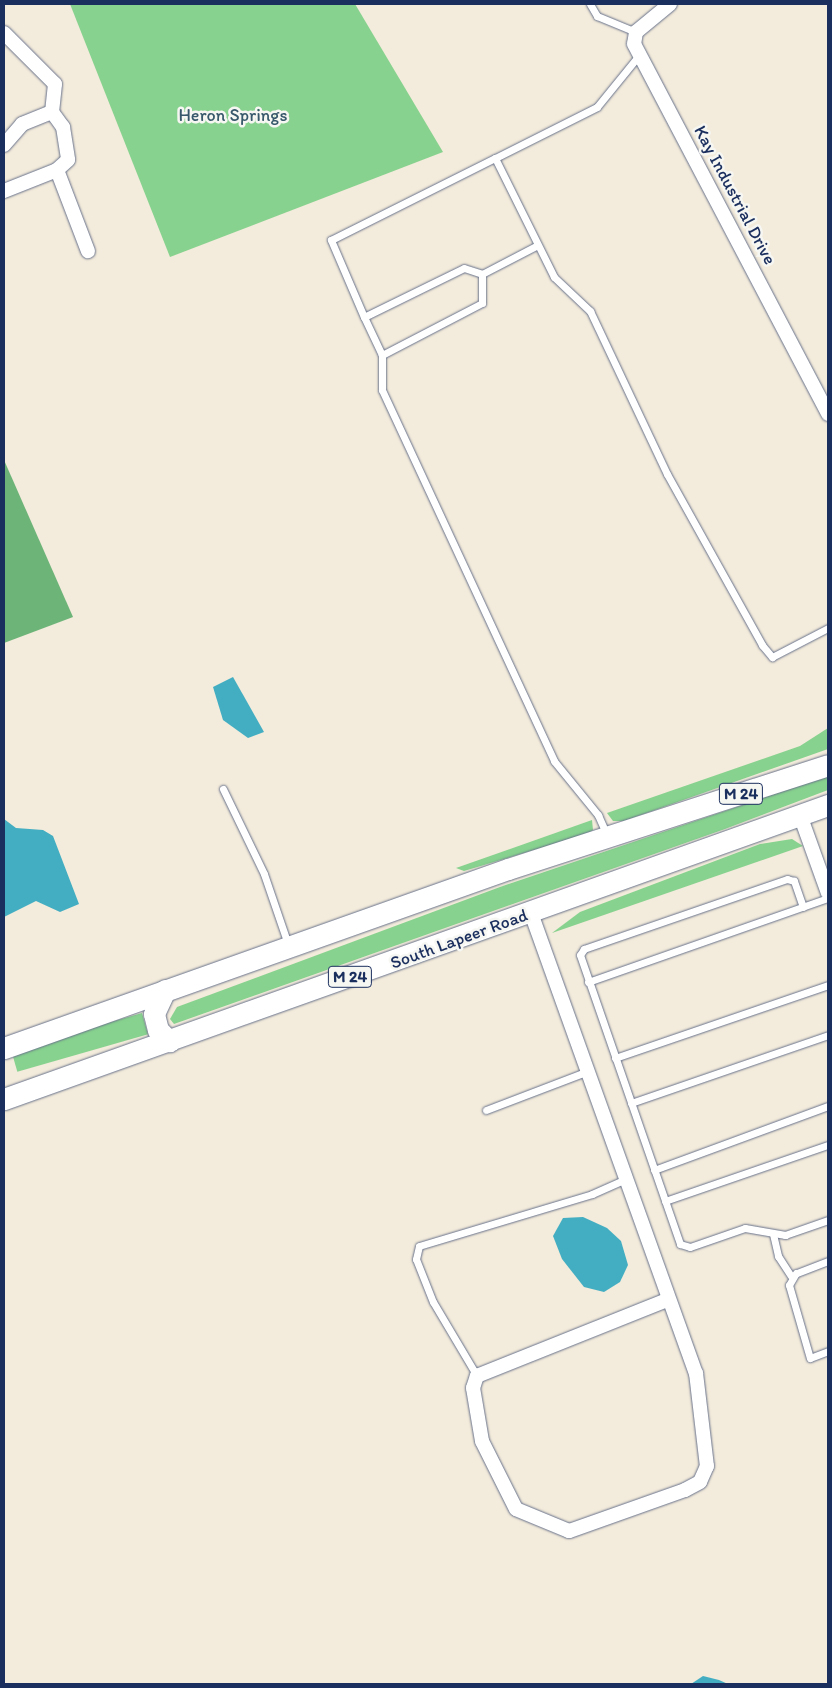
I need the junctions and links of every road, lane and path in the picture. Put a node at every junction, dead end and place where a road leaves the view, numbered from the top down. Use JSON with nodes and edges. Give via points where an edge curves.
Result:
{"nodes":[{"id":1,"x":590,"y":4,"type":"edge"},
{"id":2,"x":670,"y":4,"type":"edge"},
{"id":3,"x":636,"y":32,"type":"junction"},
{"id":4,"x":4,"y":33,"type":"edge"},
{"id":5,"x":640,"y":53,"type":"junction"},
{"id":6,"x":52,"y":112,"type":"junction"},
{"id":7,"x":4,"y":146,"type":"edge"},
{"id":8,"x":495,"y":158,"type":"junction"},
{"id":9,"x":58,"y":170,"type":"junction"},
{"id":10,"x":4,"y":191,"type":"edge"},
{"id":11,"x":536,"y":246,"type":"junction"},
{"id":12,"x":88,"y":251,"type":"dead end"},
{"id":13,"x":482,"y":274,"type":"junction"},
{"id":14,"x":364,"y":317,"type":"junction"},
{"id":15,"x":382,"y":355,"type":"junction"},
{"id":16,"x":828,"y":414,"type":"edge"},
{"id":17,"x":828,"y":628,"type":"edge"},
{"id":18,"x":828,"y":765,"type":"edge"},
{"id":19,"x":223,"y":789,"type":"dead end"},
{"id":20,"x":828,"y":805,"type":"edge"},
{"id":21,"x":800,"y":815,"type":"junction"},
{"id":22,"x":608,"y":838,"type":"junction"},
{"id":23,"x":828,"y":893,"type":"edge"},
{"id":24,"x":828,"y":898,"type":"edge"},
{"id":25,"x":803,"y":907,"type":"junction"},
{"id":26,"x":531,"y":913,"type":"junction"},
{"id":27,"x":288,"y":947,"type":"junction"},
{"id":28,"x":588,"y":982,"type":"junction"},
{"id":29,"x":828,"y":985,"type":"edge"},
{"id":30,"x":165,"y":990,"type":"junction"},
{"id":31,"x":828,"y":1035,"type":"edge"},
{"id":32,"x":169,"y":1041,"type":"junction"},
{"id":33,"x":4,"y":1048,"type":"edge"},
{"id":34,"x":615,"y":1058,"type":"junction"},
{"id":35,"x":588,"y":1072,"type":"junction"},
{"id":36,"x":4,"y":1099,"type":"edge"},
{"id":37,"x":631,"y":1103,"type":"junction"},
{"id":38,"x":828,"y":1106,"type":"edge"},
{"id":39,"x":486,"y":1110,"type":"dead end"},
{"id":40,"x":828,"y":1145,"type":"edge"},
{"id":41,"x":654,"y":1170,"type":"junction"},
{"id":42,"x":626,"y":1179,"type":"junction"},
{"id":43,"x":665,"y":1201,"type":"junction"},
{"id":44,"x":828,"y":1220,"type":"edge"},
{"id":45,"x":773,"y":1234,"type":"junction"},
{"id":46,"x":828,"y":1261,"type":"edge"},
{"id":47,"x":790,"y":1276,"type":"junction"},
{"id":48,"x":667,"y":1300,"type":"junction"},
{"id":49,"x":828,"y":1351,"type":"edge"},
{"id":50,"x":477,"y":1376,"type":"junction"}],
"edges":[{"from":1,"to":3,"type":"lane","via":[[597,16]]},
{"from":2,"to":3,"type":"street"},
{"from":3,"to":5,"type":"street","name":"Kay Industrial Drive","via":[[634,44]]},
{"from":4,"to":6,"type":"street","via":[[55,84]]},
{"from":5,"to":8,"type":"lane","via":[[597,107]]},
{"from":5,"to":16,"type":"street","name":"Kay Industrial Drive"},
{"from":6,"to":7,"type":"street","via":[[22,124]]},
{"from":6,"to":9,"type":"street","via":[[68,142],[68,160]]},
{"from":8,"to":11,"type":"lane"},
{"from":8,"to":14,"type":"lane","via":[[330,240]]},
{"from":9,"to":10,"type":"street"},
{"from":9,"to":12,"type":"street"},
{"from":11,"to":13,"type":"lane"},
{"from":11,"to":17,"type":"lane","via":[[554,277],[590,311],[667,474],[762,645],[772,657]]},
{"from":13,"to":14,"type":"lane","via":[[464,268]]},
{"from":13,"to":15,"type":"lane","via":[[482,303]]},
{"from":14,"to":15,"type":"lane"},
{"from":15,"to":22,"type":"lane","via":[[379,372],[388,409],[554,761],[598,815]]},
{"from":18,"to":22,"type":"main road","number":"M 24"},
{"from":19,"to":27,"type":"lane","via":[[264,874]]},
{"from":20,"to":21,"type":"main road","name":"South Lapeer Road","number":"M 24"},
{"from":21,"to":23,"type":"street"},
{"from":21,"to":26,"type":"main road","name":"South Lapeer Road","number":"M 24"},
{"from":22,"to":27,"type":"main road","number":"M 24"},
{"from":24,"to":25,"type":"lane"},
{"from":25,"to":28,"type":"lane"},
{"from":25,"to":28,"type":"lane","via":[[794,882],[786,879],[602,942],[584,949],[580,956]]},
{"from":26,"to":32,"type":"main road","name":"South Lapeer Road","number":"M 24"},
{"from":26,"to":35,"type":"street"},
{"from":27,"to":30,"type":"main road","number":"M 24"},
{"from":28,"to":34,"type":"lane"},
{"from":29,"to":34,"type":"lane"},
{"from":30,"to":32,"type":"main road","via":[[154,1014],[158,1030]]},
{"from":30,"to":33,"type":"main road","number":"M 24"},
{"from":31,"to":37,"type":"lane"},
{"from":32,"to":36,"type":"main road","name":"South Lapeer Road","number":"M 24"},
{"from":34,"to":37,"type":"lane"},
{"from":35,"to":39,"type":"lane"},
{"from":35,"to":42,"type":"street"},
{"from":37,"to":41,"type":"lane"},
{"from":38,"to":41,"type":"lane"},
{"from":40,"to":43,"type":"lane"},
{"from":41,"to":43,"type":"lane"},
{"from":42,"to":48,"type":"street"},
{"from":42,"to":50,"type":"lane","via":[[592,1194],[418,1246],[416,1259],[433,1302]]},
{"from":43,"to":45,"type":"lane","via":[[680,1244],[690,1247],[745,1228]]},
{"from":44,"to":45,"type":"lane","via":[[785,1235]]},
{"from":45,"to":47,"type":"lane","via":[[778,1256]]},
{"from":46,"to":47,"type":"lane"},
{"from":47,"to":49,"type":"lane","via":[[790,1296],[810,1358]]},
{"from":48,"to":50,"type":"street"},
{"from":48,"to":50,"type":"street","via":[[696,1373],[707,1443],[707,1466],[700,1482],[685,1490],[569,1531],[516,1509],[482,1441],[473,1388]]}]}
